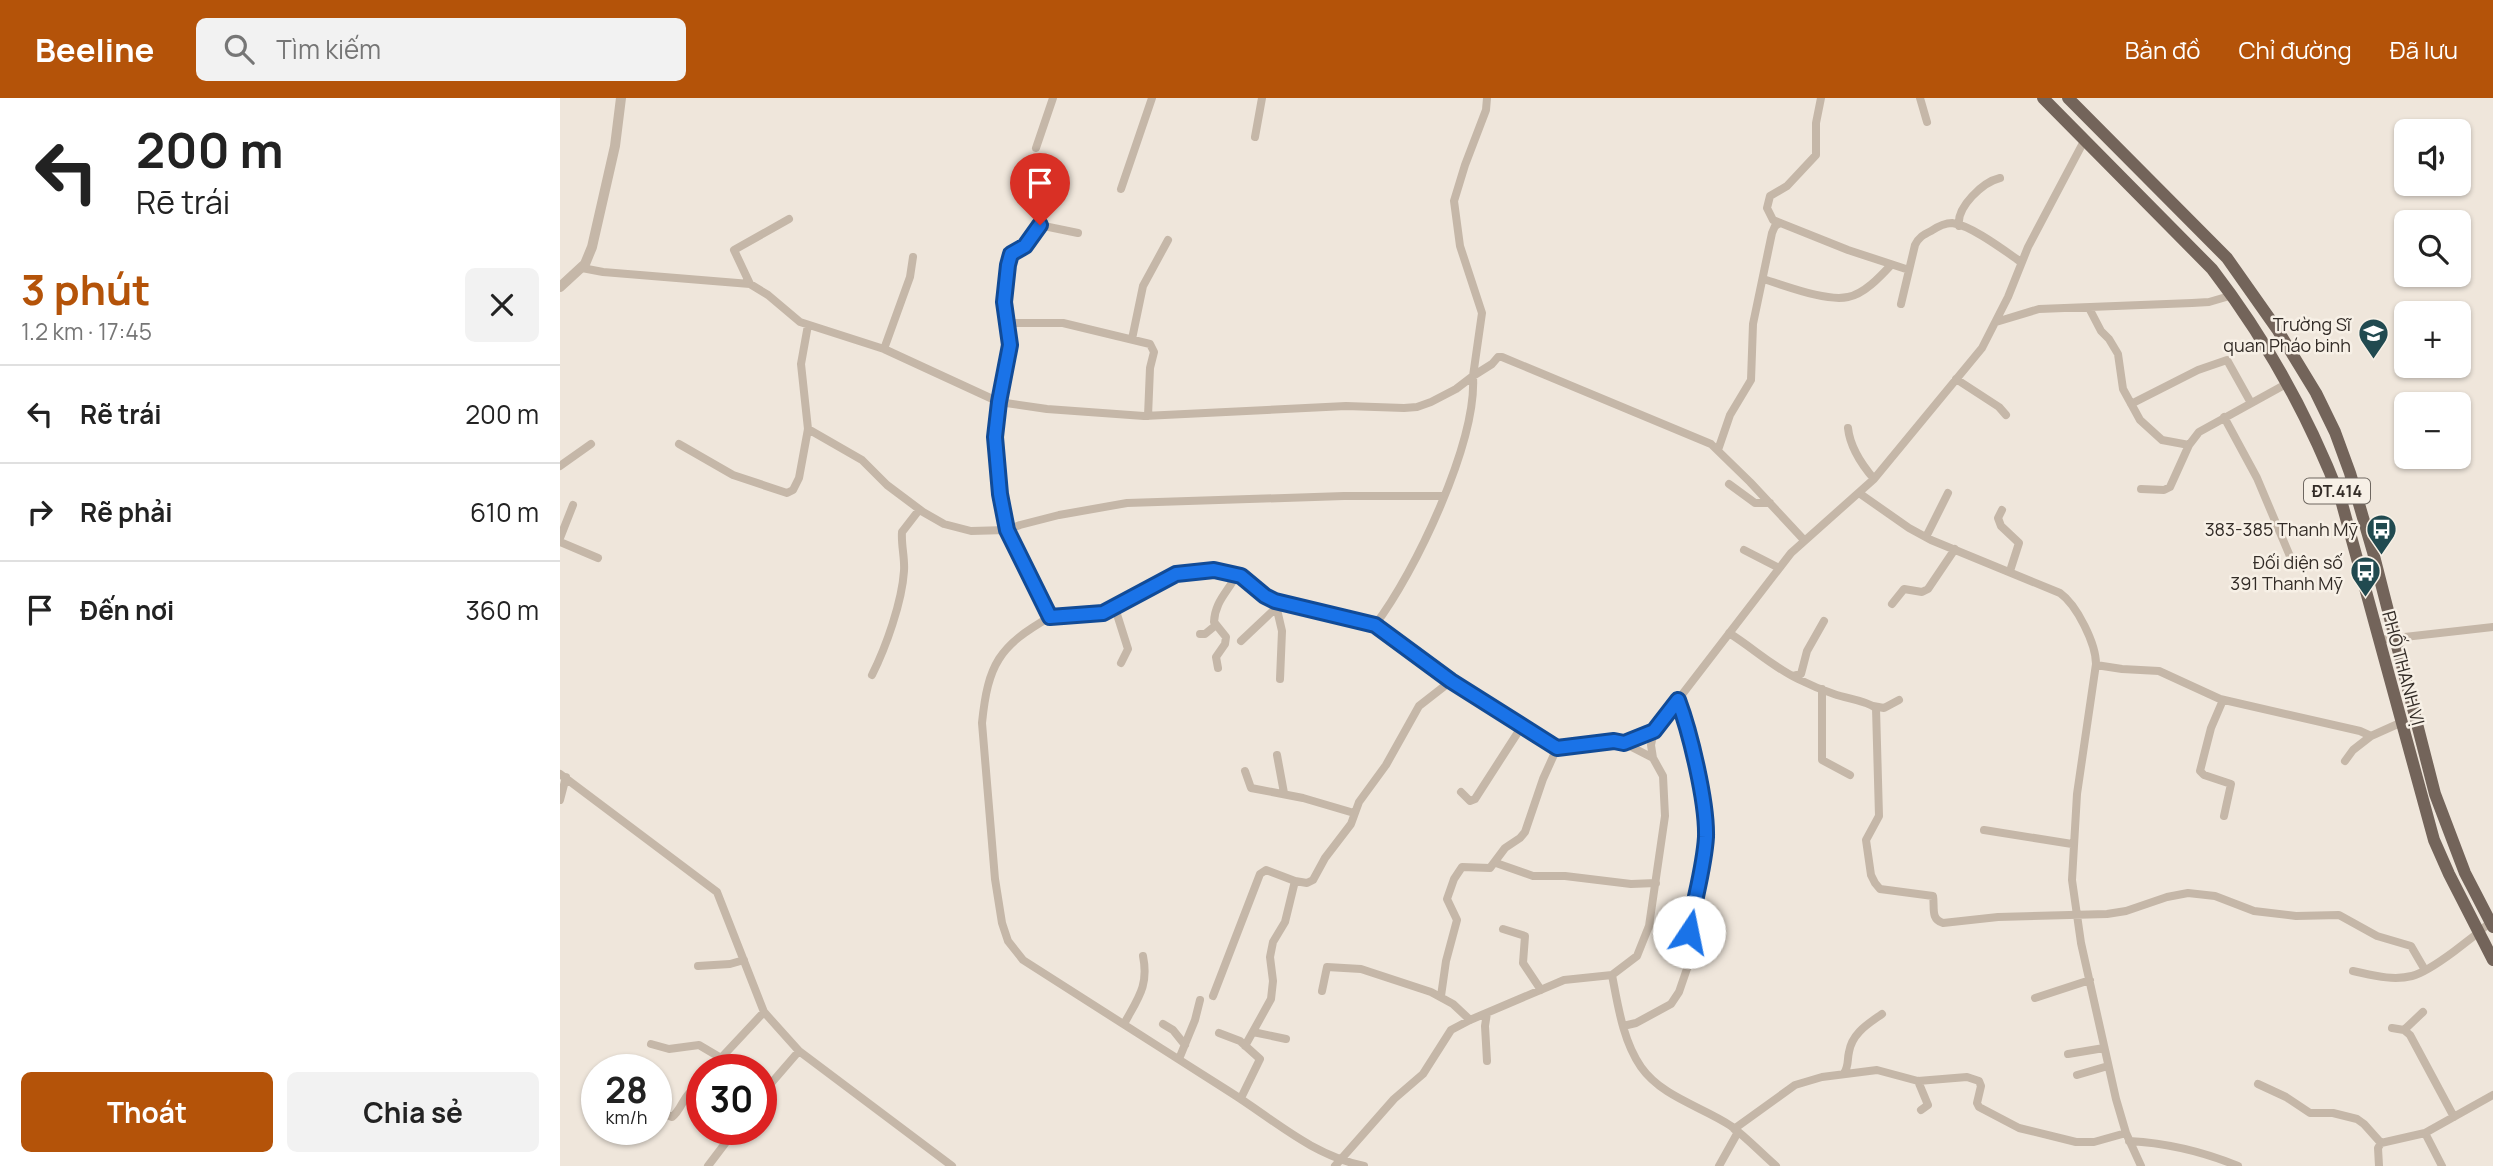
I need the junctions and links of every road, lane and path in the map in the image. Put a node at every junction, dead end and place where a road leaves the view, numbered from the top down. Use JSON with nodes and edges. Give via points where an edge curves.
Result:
{"nodes":[{"id":1,"x":621,"y":98,"type":"edge"},
{"id":2,"x":1053,"y":98,"type":"edge"},
{"id":3,"x":1152,"y":98,"type":"edge"},
{"id":4,"x":1262,"y":98,"type":"edge"},
{"id":5,"x":1488,"y":98,"type":"edge"},
{"id":6,"x":1821,"y":98,"type":"edge"},
{"id":7,"x":1920,"y":98,"type":"edge"},
{"id":8,"x":2043,"y":98,"type":"edge"},
{"id":9,"x":2068,"y":98,"type":"edge"},
{"id":10,"x":1927,"y":122,"type":"dead end"},
{"id":11,"x":1255,"y":137,"type":"dead end"},
{"id":12,"x":2084,"y":141,"type":"junction"},
{"id":13,"x":1036,"y":148,"type":"dead end"},
{"id":14,"x":1056,"y":168,"type":"dead end"},
{"id":15,"x":2000,"y":178,"type":"dead end"},
{"id":16,"x":1121,"y":188,"type":"dead end"},
{"id":17,"x":789,"y":219,"type":"dead end"},
{"id":18,"x":1780,"y":223,"type":"junction"},
{"id":19,"x":1040,"y":225,"type":"junction"},
{"id":20,"x":1959,"y":226,"type":"junction"},
{"id":21,"x":1078,"y":233,"type":"dead end"},
{"id":22,"x":1168,"y":240,"type":"dead end"},
{"id":23,"x":913,"y":257,"type":"dead end"},
{"id":24,"x":2021,"y":262,"type":"junction"},
{"id":25,"x":1891,"y":265,"type":"junction"},
{"id":26,"x":582,"y":268,"type":"junction"},
{"id":27,"x":1909,"y":270,"type":"junction"},
{"id":28,"x":1763,"y":279,"type":"junction"},
{"id":29,"x":750,"y":284,"type":"junction"},
{"id":30,"x":560,"y":287,"type":"edge"},
{"id":31,"x":2232,"y":295,"type":"junction"},
{"id":32,"x":1901,"y":304,"type":"dead end"},
{"id":33,"x":2089,"y":308,"type":"junction"},
{"id":34,"x":1996,"y":322,"type":"junction"},
{"id":35,"x":1006,"y":323,"type":"junction"},
{"id":36,"x":808,"y":325,"type":"junction"},
{"id":37,"x":1132,"y":339,"type":"junction"},
{"id":38,"x":884,"y":349,"type":"junction"},
{"id":39,"x":1473,"y":376,"type":"junction"},
{"id":40,"x":1956,"y":379,"type":"junction"},
{"id":41,"x":2288,"y":383,"type":"junction"},
{"id":42,"x":999,"y":402,"type":"junction"},
{"id":43,"x":2250,"y":403,"type":"junction"},
{"id":44,"x":2131,"y":404,"type":"junction"},
{"id":45,"x":2006,"y":415,"type":"dead end"},
{"id":46,"x":1148,"y":416,"type":"junction"},
{"id":47,"x":2224,"y":417,"type":"junction"},
{"id":48,"x":1848,"y":428,"type":"dead end"},
{"id":49,"x":808,"y":429,"type":"junction"},
{"id":50,"x":591,"y":444,"type":"dead end"},
{"id":51,"x":679,"y":444,"type":"dead end"},
{"id":52,"x":2189,"y":445,"type":"junction"},
{"id":53,"x":1718,"y":450,"type":"junction"},
{"id":54,"x":560,"y":466,"type":"edge"},
{"id":55,"x":1874,"y":479,"type":"junction"},
{"id":56,"x":1729,"y":484,"type":"dead end"},
{"id":57,"x":2141,"y":489,"type":"dead end"},
{"id":58,"x":1859,"y":493,"type":"junction"},
{"id":59,"x":1948,"y":493,"type":"dead end"},
{"id":60,"x":1444,"y":496,"type":"junction"},
{"id":61,"x":1769,"y":503,"type":"junction"},
{"id":62,"x":573,"y":505,"type":"dead end"},
{"id":63,"x":2002,"y":510,"type":"dead end"},
{"id":64,"x":916,"y":513,"type":"junction"},
{"id":65,"x":1007,"y":530,"type":"junction"},
{"id":66,"x":1926,"y":537,"type":"junction"},
{"id":67,"x":560,"y":540,"type":"edge"},
{"id":68,"x":1804,"y":540,"type":"junction"},
{"id":69,"x":1955,"y":549,"type":"junction"},
{"id":70,"x":1744,"y":550,"type":"dead end"},
{"id":71,"x":598,"y":558,"type":"dead end"},
{"id":72,"x":2291,"y":561,"type":"dead end"},
{"id":73,"x":1779,"y":568,"type":"junction"},
{"id":74,"x":2010,"y":571,"type":"junction"},
{"id":75,"x":1237,"y":574,"type":"junction"},
{"id":76,"x":1276,"y":604,"type":"junction"},
{"id":77,"x":1892,"y":604,"type":"dead end"},
{"id":78,"x":1115,"y":608,"type":"junction"},
{"id":79,"x":1050,"y":617,"type":"junction"},
{"id":80,"x":1824,"y":621,"type":"dead end"},
{"id":81,"x":1216,"y":625,"type":"junction"},
{"id":82,"x":1375,"y":625,"type":"junction"},
{"id":83,"x":2493,"y":627,"type":"edge"},
{"id":84,"x":1729,"y":633,"type":"junction"},
{"id":85,"x":1200,"y":634,"type":"dead end"},
{"id":86,"x":2395,"y":638,"type":"junction"},
{"id":87,"x":2378,"y":640,"type":"junction"},
{"id":88,"x":1241,"y":641,"type":"dead end"},
{"id":89,"x":1121,"y":663,"type":"dead end"},
{"id":90,"x":2096,"y":665,"type":"junction"},
{"id":91,"x":1218,"y":668,"type":"dead end"},
{"id":92,"x":872,"y":675,"type":"dead end"},
{"id":93,"x":1793,"y":676,"type":"junction"},
{"id":94,"x":1280,"y":679,"type":"dead end"},
{"id":95,"x":1451,"y":681,"type":"junction"},
{"id":96,"x":1822,"y":689,"type":"junction"},
{"id":97,"x":1678,"y":700,"type":"junction"},
{"id":98,"x":1899,"y":700,"type":"dead end"},
{"id":99,"x":2223,"y":700,"type":"junction"},
{"id":100,"x":1873,"y":706,"type":"junction"},
{"id":101,"x":2400,"y":723,"type":"junction"},
{"id":102,"x":1522,"y":726,"type":"junction"},
{"id":103,"x":1654,"y":731,"type":"junction"},
{"id":104,"x":2371,"y":736,"type":"junction"},
{"id":105,"x":1624,"y":743,"type":"junction"},
{"id":106,"x":1557,"y":748,"type":"junction"},
{"id":107,"x":1277,"y":755,"type":"dead end"},
{"id":108,"x":1653,"y":758,"type":"junction"},
{"id":109,"x":2345,"y":761,"type":"dead end"},
{"id":110,"x":1245,"y":771,"type":"dead end"},
{"id":111,"x":1850,"y":775,"type":"dead end"},
{"id":112,"x":563,"y":776,"type":"edge"},
{"id":113,"x":1461,"y":792,"type":"dead end"},
{"id":114,"x":1284,"y":793,"type":"junction"},
{"id":115,"x":560,"y":800,"type":"edge"},
{"id":116,"x":1354,"y":813,"type":"junction"},
{"id":117,"x":2224,"y":816,"type":"dead end"},
{"id":118,"x":1983,"y":830,"type":"dead end"},
{"id":119,"x":2073,"y":844,"type":"junction"},
{"id":120,"x":1496,"y":863,"type":"junction"},
{"id":121,"x":1295,"y":881,"type":"junction"},
{"id":122,"x":1656,"y":883,"type":"junction"},
{"id":123,"x":2076,"y":916,"type":"junction"},
{"id":124,"x":2492,"y":923,"type":"edge"},
{"id":125,"x":1503,"y":929,"type":"dead end"},
{"id":126,"x":2479,"y":933,"type":"junction"},
{"id":127,"x":1143,"y":956,"type":"dead end"},
{"id":128,"x":744,"y":960,"type":"junction"},
{"id":129,"x":2493,"y":960,"type":"edge"},
{"id":130,"x":698,"y":965,"type":"dead end"},
{"id":131,"x":2424,"y":970,"type":"junction"},
{"id":132,"x":2353,"y":971,"type":"dead end"},
{"id":133,"x":1612,"y":975,"type":"junction"},
{"id":134,"x":2090,"y":980,"type":"junction"},
{"id":135,"x":1541,"y":990,"type":"junction"},
{"id":136,"x":1322,"y":992,"type":"dead end"},
{"id":137,"x":1213,"y":996,"type":"dead end"},
{"id":138,"x":1441,"y":996,"type":"junction"},
{"id":139,"x":2035,"y":998,"type":"dead end"},
{"id":140,"x":1200,"y":1000,"type":"dead end"},
{"id":141,"x":764,"y":1012,"type":"junction"},
{"id":142,"x":2423,"y":1012,"type":"dead end"},
{"id":143,"x":1487,"y":1013,"type":"junction"},
{"id":144,"x":1882,"y":1014,"type":"dead end"},
{"id":145,"x":1469,"y":1020,"type":"junction"},
{"id":146,"x":1124,"y":1024,"type":"junction"},
{"id":147,"x":1163,"y":1024,"type":"dead end"},
{"id":148,"x":1623,"y":1026,"type":"junction"},
{"id":149,"x":2392,"y":1028,"type":"dead end"},
{"id":150,"x":2404,"y":1030,"type":"junction"},
{"id":151,"x":1254,"y":1032,"type":"junction"},
{"id":152,"x":1219,"y":1033,"type":"dead end"},
{"id":153,"x":1286,"y":1039,"type":"dead end"},
{"id":154,"x":651,"y":1044,"type":"dead end"},
{"id":155,"x":1185,"y":1045,"type":"junction"},
{"id":156,"x":1245,"y":1046,"type":"junction"},
{"id":157,"x":2104,"y":1048,"type":"junction"},
{"id":158,"x":799,"y":1051,"type":"junction"},
{"id":159,"x":2068,"y":1054,"type":"dead end"},
{"id":160,"x":1179,"y":1059,"type":"junction"},
{"id":161,"x":1487,"y":1061,"type":"dead end"},
{"id":162,"x":2108,"y":1066,"type":"junction"},
{"id":163,"x":1844,"y":1073,"type":"junction"},
{"id":164,"x":2077,"y":1075,"type":"dead end"},
{"id":165,"x":777,"y":1077,"type":"edge"},
{"id":166,"x":1918,"y":1081,"type":"junction"},
{"id":167,"x":2258,"y":1084,"type":"dead end"},
{"id":168,"x":2493,"y":1095,"type":"edge"},
{"id":169,"x":686,"y":1098,"type":"edge"},
{"id":170,"x":1241,"y":1098,"type":"junction"},
{"id":171,"x":1921,"y":1110,"type":"dead end"},
{"id":172,"x":672,"y":1117,"type":"edge"},
{"id":173,"x":2454,"y":1117,"type":"junction"},
{"id":174,"x":1736,"y":1130,"type":"junction"},
{"id":175,"x":2424,"y":1133,"type":"junction"},
{"id":176,"x":2128,"y":1137,"type":"junction"},
{"id":177,"x":2381,"y":1143,"type":"junction"},
{"id":178,"x":724,"y":1145,"type":"edge"},
{"id":179,"x":1337,"y":1163,"type":"edge"},
{"id":180,"x":708,"y":1166,"type":"edge"},
{"id":181,"x":952,"y":1166,"type":"edge"},
{"id":182,"x":1364,"y":1166,"type":"edge"},
{"id":183,"x":1719,"y":1166,"type":"edge"},
{"id":184,"x":1776,"y":1166,"type":"edge"},
{"id":185,"x":2141,"y":1166,"type":"edge"},
{"id":186,"x":2238,"y":1166,"type":"edge"},
{"id":187,"x":2379,"y":1166,"type":"edge"},
{"id":188,"x":2442,"y":1166,"type":"edge"}],
"edges":[{"from":1,"to":26,"type":"street","via":[[592,247]]},
{"from":2,"to":13,"type":"street"},
{"from":3,"to":16,"type":"street"},
{"from":4,"to":11,"type":"street"},
{"from":5,"to":39,"type":"street","via":[[1454,201],[1460,246],[1482,313]]},
{"from":6,"to":18,"type":"street","via":[[1816,155],[1767,203],[1768,214]]},
{"from":7,"to":10,"type":"street"},
{"from":8,"to":12,"type":"main road","name":"PHỐ THANH VỊ","number":"ĐT.414"},
{"from":9,"to":86,"type":"main road","name":"PHỐ THANH VỊ","via":[[2227,258],[2305,372],[2350,473]]},
{"from":12,"to":24,"type":"street"},
{"from":12,"to":31,"type":"main road","name":"PHỐ THANH VỊ","number":"ĐT.414","via":[[2212,269]]},
{"from":14,"to":19,"type":"street"},
{"from":15,"to":20,"type":"street","via":[[1979,189],[1961,212]]},
{"from":17,"to":29,"type":"street","via":[[734,250]]},
{"from":18,"to":25,"type":"street"},
{"from":18,"to":28,"type":"street","via":[[1772,233]]},
{"from":19,"to":21,"type":"street"},
{"from":19,"to":35,"type":"street","via":[[1025,246],[1010,256]]},
{"from":20,"to":24,"type":"street"},
{"from":20,"to":27,"type":"street","via":[[1938,226],[1919,237]]},
{"from":22,"to":37,"type":"street","via":[[1141,291]]},
{"from":23,"to":38,"type":"street"},
{"from":24,"to":34,"type":"street"},
{"from":25,"to":27,"type":"street"},
{"from":25,"to":28,"type":"street","via":[[1848,297],[1828,297]]},
{"from":26,"to":29,"type":"street"},
{"from":26,"to":30,"type":"street"},
{"from":27,"to":32,"type":"street"},
{"from":28,"to":53,"type":"street","via":[[1753,324],[1751,380],[1730,415]]},
{"from":29,"to":36,"type":"street"},
{"from":31,"to":33,"type":"street","via":[[2209,302]]},
{"from":31,"to":41,"type":"main road","name":"PHỐ THANH VỊ","number":"ĐT.414"},
{"from":33,"to":34,"type":"street","via":[[2039,309]]},
{"from":33,"to":44,"type":"street","via":[[2118,354],[2123,388]]},
{"from":34,"to":40,"type":"street"},
{"from":35,"to":37,"type":"street","via":[[1050,322]]},
{"from":35,"to":42,"type":"street","via":[[1010,345]]},
{"from":36,"to":38,"type":"street"},
{"from":36,"to":49,"type":"street","via":[[801,364]]},
{"from":37,"to":46,"type":"street","via":[[1149,343],[1154,350]]},
{"from":38,"to":42,"type":"street"},
{"from":39,"to":46,"type":"street","via":[[1418,407]]},
{"from":39,"to":53,"type":"street","via":[[1502,357]]},
{"from":39,"to":60,"type":"street","via":[[1470,418]]},
{"from":40,"to":45,"type":"street"},
{"from":40,"to":55,"type":"street"},
{"from":41,"to":43,"type":"street"},
{"from":41,"to":87,"type":"main road","name":"PHỐ THANH VỊ","number":"ĐT.414","via":[[2341,500]]},
{"from":42,"to":46,"type":"street"},
{"from":42,"to":65,"type":"street","via":[[995,437]]},
{"from":43,"to":44,"type":"street","via":[[2227,360]]},
{"from":43,"to":47,"type":"street"},
{"from":44,"to":52,"type":"street","via":[[2140,420],[2162,440]]},
{"from":47,"to":52,"type":"street","via":[[2199,432]]},
{"from":47,"to":72,"type":"street","via":[[2257,478]]},
{"from":48,"to":55,"type":"street","via":[[1859,459]]},
{"from":49,"to":51,"type":"street","via":[[798,483],[788,493],[733,475]]},
{"from":49,"to":64,"type":"street","via":[[862,460]]},
{"from":50,"to":54,"type":"street"},
{"from":52,"to":57,"type":"street","via":[[2170,487]]},
{"from":53,"to":61,"type":"street"},
{"from":55,"to":58,"type":"street"},
{"from":56,"to":61,"type":"street","via":[[1755,503]]},
{"from":58,"to":66,"type":"street"},
{"from":58,"to":68,"type":"street"},
{"from":59,"to":66,"type":"street"},
{"from":60,"to":65,"type":"street","via":[[1127,503]]},
{"from":60,"to":82,"type":"street","via":[[1413,566]]},
{"from":61,"to":68,"type":"street"},
{"from":62,"to":67,"type":"street"},
{"from":63,"to":74,"type":"street","via":[[1998,517],[2001,526],[2019,543]]},
{"from":64,"to":65,"type":"street","via":[[960,529]]},
{"from":64,"to":92,"type":"street","via":[[901,532],[903,581],[887,643]]},
{"from":65,"to":79,"type":"street"},
{"from":66,"to":69,"type":"street"},
{"from":67,"to":71,"type":"street"},
{"from":68,"to":73,"type":"street"},
{"from":69,"to":74,"type":"street"},
{"from":69,"to":77,"type":"street","via":[[1928,589],[1904,589]]},
{"from":70,"to":73,"type":"street"},
{"from":73,"to":84,"type":"street"},
{"from":74,"to":90,"type":"street","via":[[2067,598],[2094,647]]},
{"from":75,"to":76,"type":"street"},
{"from":75,"to":78,"type":"street","via":[[1214,570],[1176,574]]},
{"from":75,"to":81,"type":"street","via":[[1217,602]]},
{"from":76,"to":82,"type":"street"},
{"from":76,"to":88,"type":"street"},
{"from":76,"to":94,"type":"street","via":[[1282,631]]},
{"from":78,"to":79,"type":"street"},
{"from":78,"to":89,"type":"street","via":[[1128,649]]},
{"from":79,"to":146,"type":"street","via":[[1022,633],[998,659],[984,699],[982,723],[1002,923],[1007,941],[1023,960]]},
{"from":80,"to":93,"type":"street","via":[[1807,651],[1801,674]]},
{"from":81,"to":85,"type":"street"},
{"from":81,"to":91,"type":"street","via":[[1226,637],[1216,657]]},
{"from":82,"to":95,"type":"street"},
{"from":83,"to":86,"type":"street"},
{"from":84,"to":93,"type":"street"},
{"from":84,"to":97,"type":"street"},
{"from":86,"to":87,"type":"street"},
{"from":86,"to":124,"type":"main road","name":"PHỐ THANH VỊ","via":[[2435,794],[2461,863]]},
{"from":87,"to":101,"type":"main road","name":"PHỐ THANH VỊ","number":"ĐT.414"},
{"from":90,"to":99,"type":"street","via":[[2164,672]]},
{"from":90,"to":119,"type":"street"},
{"from":93,"to":96,"type":"street"},
{"from":95,"to":102,"type":"street"},
{"from":95,"to":116,"type":"street","via":[[1419,706]]},
{"from":96,"to":100,"type":"street"},
{"from":96,"to":111,"type":"street","via":[[1822,760]]},
{"from":97,"to":103,"type":"street"},
{"from":97,"to":148,"type":"street","via":[[1706,828],[1689,932],[1691,957],[1671,1004]]},
{"from":98,"to":100,"type":"street","via":[[1884,708]]},
{"from":99,"to":104,"type":"street"},
{"from":99,"to":117,"type":"street","via":[[2200,771],[2230,783]]},
{"from":100,"to":123,"type":"street","via":[[1879,816],[1866,841],[1871,875],[1880,889],[1933,896],[1935,919],[1943,923]]},
{"from":101,"to":104,"type":"street"},
{"from":101,"to":126,"type":"main road","name":"PHỐ THANH VỊ","number":"ĐT.414","via":[[2434,840]]},
{"from":102,"to":106,"type":"street"},
{"from":102,"to":113,"type":"street","via":[[1475,799],[1470,801]]},
{"from":103,"to":105,"type":"street"},
{"from":103,"to":108,"type":"street"},
{"from":104,"to":109,"type":"street"},
{"from":105,"to":106,"type":"street"},
{"from":105,"to":108,"type":"street"},
{"from":106,"to":120,"type":"street","via":[[1525,832],[1505,848]]},
{"from":107,"to":114,"type":"street"},
{"from":108,"to":122,"type":"street","via":[[1664,781],[1665,816]]},
{"from":110,"to":114,"type":"street","via":[[1251,788]]},
{"from":112,"to":115,"type":"street"},
{"from":112,"to":128,"type":"street","via":[[717,892]]},
{"from":114,"to":116,"type":"street"},
{"from":116,"to":121,"type":"street","via":[[1313,880]]},
{"from":118,"to":119,"type":"street"},
{"from":119,"to":123,"type":"street"},
{"from":120,"to":122,"type":"street","via":[[1533,876]]},
{"from":120,"to":138,"type":"street","via":[[1487,869],[1462,867],[1450,888],[1447,899],[1457,920]]},
{"from":121,"to":137,"type":"street","via":[[1266,870],[1260,874]]},
{"from":121,"to":151,"type":"street","via":[[1285,922],[1269,957],[1271,999]]},
{"from":122,"to":133,"type":"street","via":[[1643,946],[1630,963]]},
{"from":123,"to":131,"type":"street","via":[[2126,911],[2188,893],[2215,896],[2254,911],[2339,915],[2377,936],[2411,946]]},
{"from":123,"to":134,"type":"street"},
{"from":124,"to":126,"type":"street"},
{"from":125,"to":135,"type":"street","via":[[1525,936],[1523,963]]},
{"from":126,"to":129,"type":"main road","name":"PHỐ THANH VỊ","number":"ĐT.414"},
{"from":126,"to":131,"type":"street"},
{"from":127,"to":146,"type":"street","via":[[1144,986]]},
{"from":128,"to":130,"type":"street"},
{"from":128,"to":141,"type":"street"},
{"from":131,"to":132,"type":"street","via":[[2389,978]]},
{"from":133,"to":135,"type":"street","via":[[1570,978]]},
{"from":133,"to":148,"type":"street"},
{"from":134,"to":139,"type":"street"},
{"from":134,"to":157,"type":"street"},
{"from":135,"to":143,"type":"street"},
{"from":136,"to":138,"type":"street","via":[[1325,970],[1331,966],[1375,972]]},
{"from":138,"to":145,"type":"street"},
{"from":140,"to":155,"type":"street"},
{"from":141,"to":154,"type":"street","via":[[721,1058],[699,1045],[669,1049]]},
{"from":141,"to":158,"type":"street"},
{"from":142,"to":150,"type":"street"},
{"from":143,"to":145,"type":"street"},
{"from":143,"to":161,"type":"street"},
{"from":144,"to":163,"type":"street","via":[[1856,1035]]},
{"from":145,"to":179,"type":"street","via":[[1446,1035],[1423,1074]]},
{"from":146,"to":160,"type":"street"},
{"from":147,"to":155,"type":"street"},
{"from":148,"to":174,"type":"street","via":[[1641,1067],[1655,1083]]},
{"from":149,"to":150,"type":"street"},
{"from":150,"to":173,"type":"street","via":[[2426,1061]]},
{"from":151,"to":153,"type":"street"},
{"from":151,"to":156,"type":"street"},
{"from":152,"to":156,"type":"street"},
{"from":155,"to":160,"type":"street"},
{"from":156,"to":170,"type":"street","via":[[1260,1059]]},
{"from":157,"to":159,"type":"street"},
{"from":157,"to":162,"type":"street"},
{"from":158,"to":165,"type":"street"},
{"from":158,"to":181,"type":"street"},
{"from":160,"to":170,"type":"street"},
{"from":162,"to":164,"type":"street"},
{"from":162,"to":176,"type":"street"},
{"from":163,"to":166,"type":"street","via":[[1883,1070]]},
{"from":163,"to":174,"type":"street","via":[[1795,1085]]},
{"from":166,"to":171,"type":"street","via":[[1928,1105]]},
{"from":166,"to":176,"type":"street","via":[[1975,1079],[1981,1083],[1979,1107],[2031,1131],[2076,1142]]},
{"from":167,"to":177,"type":"street","via":[[2309,1112],[2361,1121]]},
{"from":168,"to":173,"type":"street"},
{"from":169,"to":172,"type":"street"},
{"from":170,"to":179,"type":"street"},
{"from":173,"to":175,"type":"street"},
{"from":174,"to":183,"type":"street"},
{"from":174,"to":184,"type":"street"},
{"from":175,"to":177,"type":"street"},
{"from":175,"to":188,"type":"street"},
{"from":176,"to":185,"type":"street"},
{"from":176,"to":186,"type":"street"},
{"from":177,"to":187,"type":"street"},
{"from":178,"to":180,"type":"street"},
{"from":179,"to":182,"type":"street"}]}
